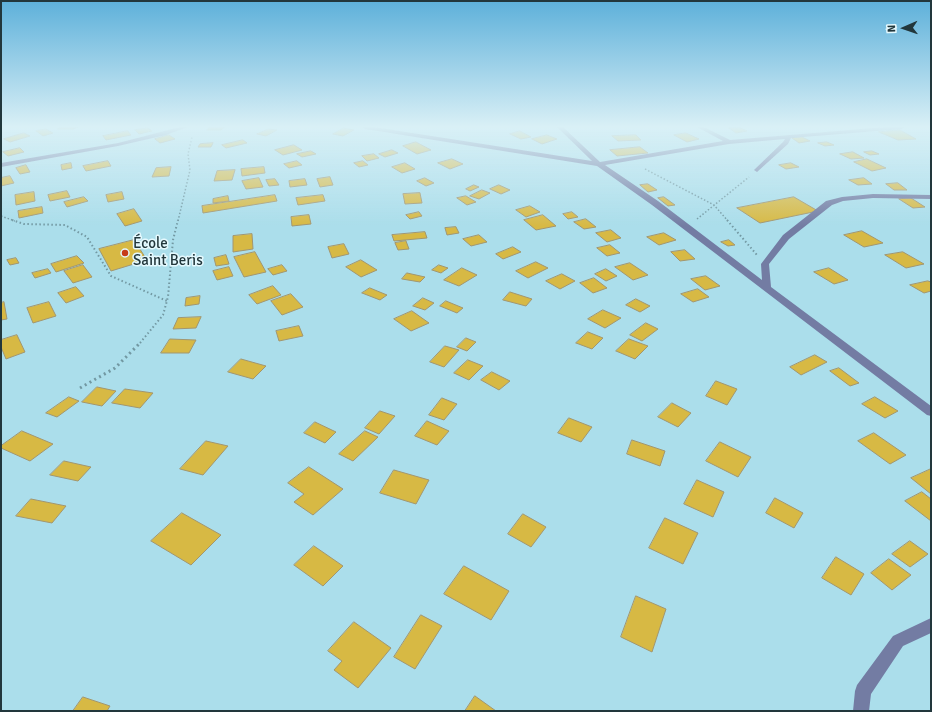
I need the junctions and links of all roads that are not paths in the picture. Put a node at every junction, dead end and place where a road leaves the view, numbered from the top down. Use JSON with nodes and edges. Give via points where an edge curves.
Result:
{"nodes":[{"id":1,"x":27,"y":160,"type":"edge"},
{"id":2,"x":575,"y":160,"type":"edge"},
{"id":3,"x":595,"y":160,"type":"edge"},
{"id":4,"x":624,"y":160,"type":"edge"},
{"id":5,"x":767,"y":160,"type":"edge"},
{"id":6,"x":599,"y":164,"type":"junction"},
{"id":7,"x":1,"y":165,"type":"edge"},
{"id":8,"x":757,"y":170,"type":"road end"},
{"id":9,"x":931,"y":197,"type":"edge"},
{"id":10,"x":767,"y":288,"type":"junction"},
{"id":11,"x":931,"y":412,"type":"edge"},
{"id":12,"x":931,"y":625,"type":"edge"},
{"id":13,"x":861,"y":711,"type":"edge"}],
"edges":[{"from":1,"to":7,"type":"street"},
{"from":2,"to":6,"type":"street"},
{"from":3,"to":6,"type":"street"},
{"from":4,"to":6,"type":"street"},
{"from":5,"to":8,"type":"street"},
{"from":6,"to":10,"type":"street"},
{"from":9,"to":10,"type":"street","via":[[873,196],[829,203],[786,237],[765,264]]},
{"from":10,"to":11,"type":"street"},
{"from":12,"to":13,"type":"street","via":[[898,641],[863,691]]}]}
